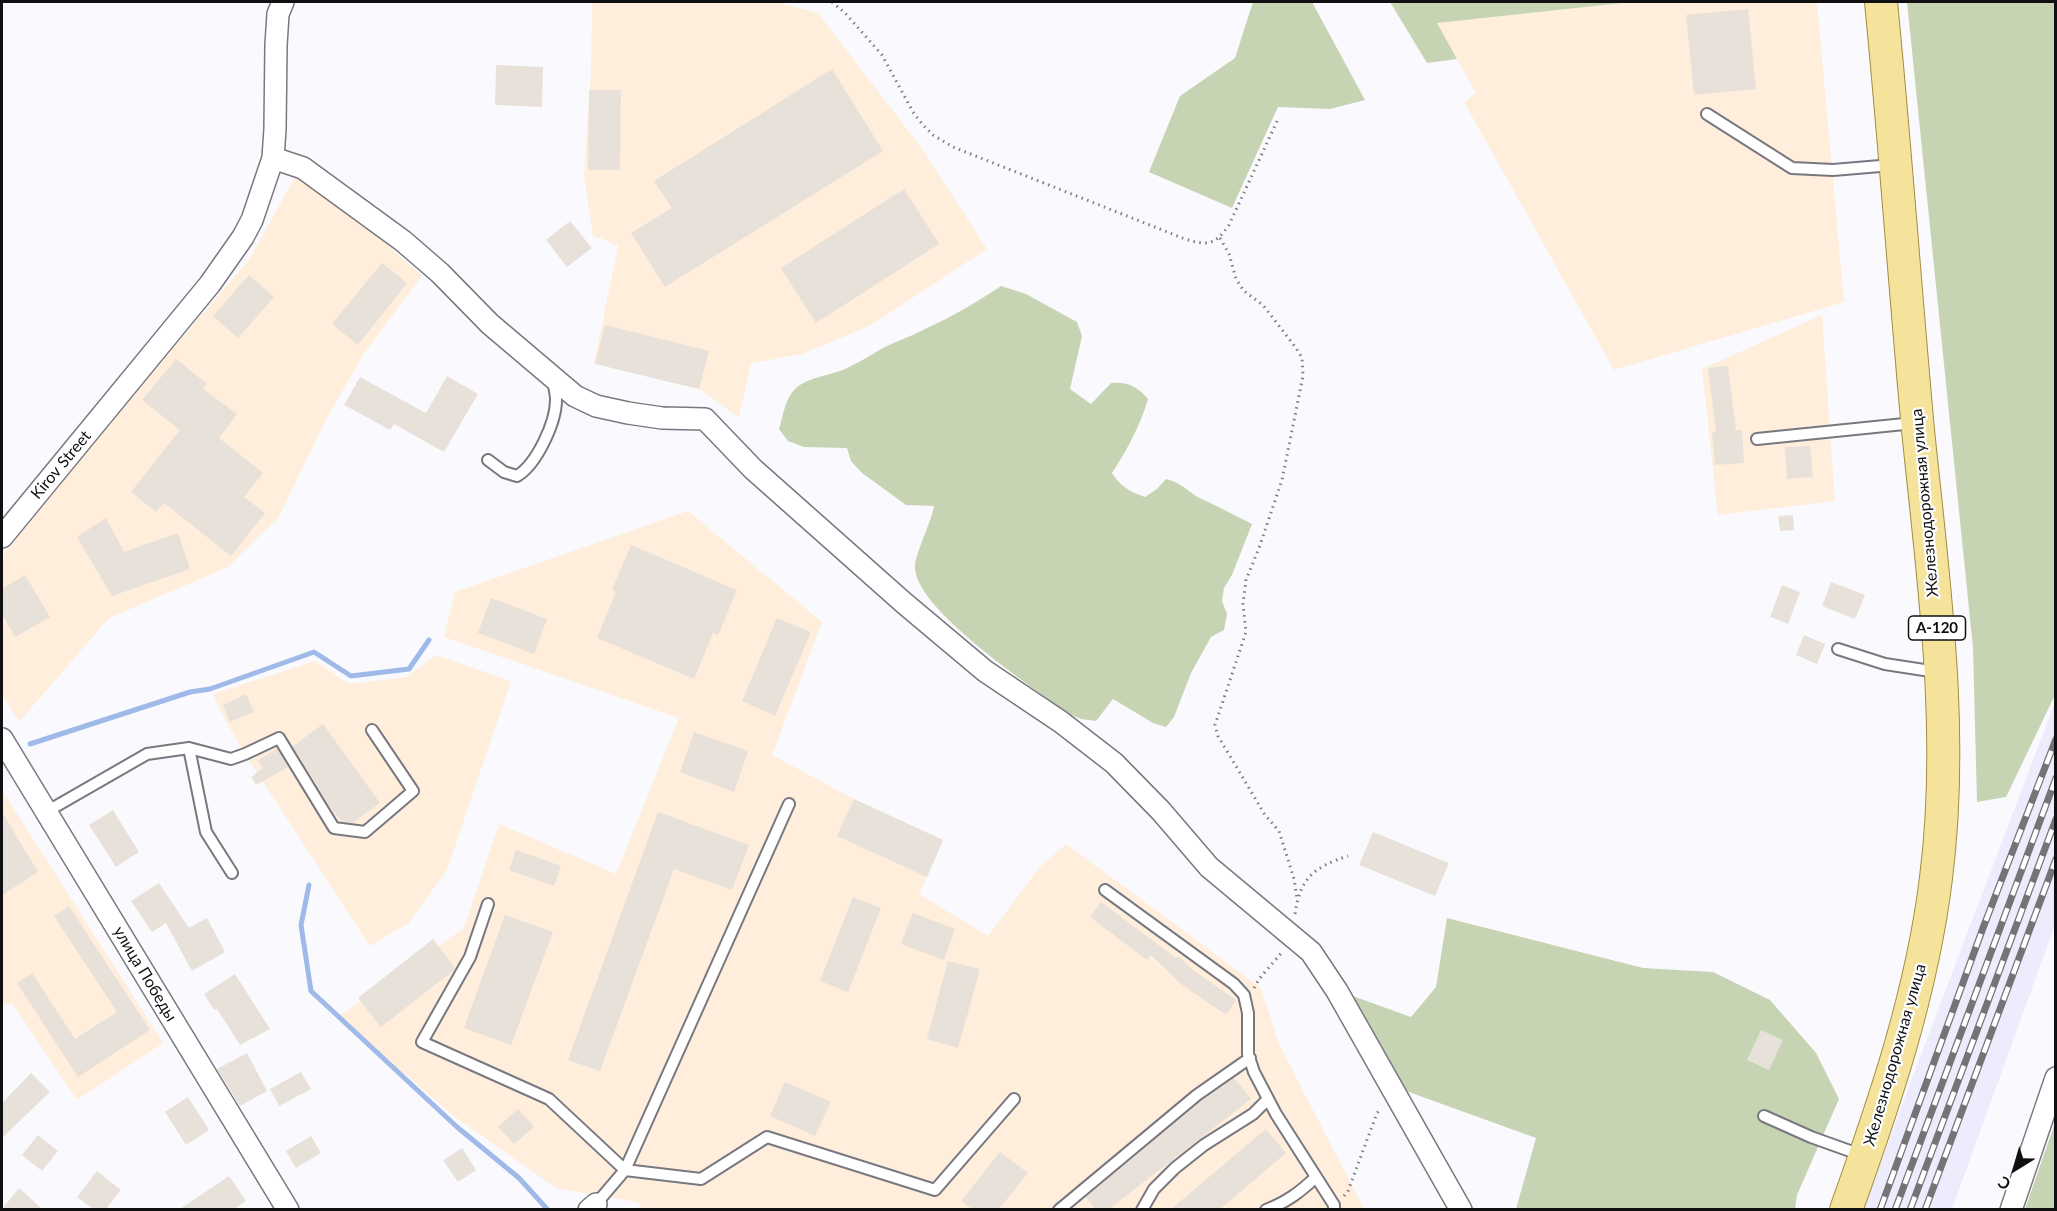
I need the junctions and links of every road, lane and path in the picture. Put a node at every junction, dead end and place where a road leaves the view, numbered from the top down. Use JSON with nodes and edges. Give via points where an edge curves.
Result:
{"nodes":[{"id":1,"x":832,"y":2,"type":"edge"},
{"id":2,"x":1881,"y":2,"type":"edge"},
{"id":3,"x":279,"y":6,"type":"edge"},
{"id":4,"x":1707,"y":114,"type":"dead end"},
{"id":5,"x":1279,"y":117,"type":"dead end"},
{"id":6,"x":273,"y":158,"type":"junction"},
{"id":7,"x":1896,"y":165,"type":"junction"},
{"id":8,"x":1220,"y":238,"type":"junction"},
{"id":9,"x":554,"y":380,"type":"junction"},
{"id":10,"x":1918,"y":422,"type":"junction"},
{"id":11,"x":1757,"y":439,"type":"dead end"},
{"id":12,"x":488,"y":460,"type":"dead end"},
{"id":13,"x":2,"y":537,"type":"edge"},
{"id":14,"x":1838,"y":650,"type":"dead end"},
{"id":15,"x":1941,"y":672,"type":"junction"},
{"id":16,"x":372,"y":730,"type":"dead end"},
{"id":17,"x":2,"y":739,"type":"edge"},
{"id":18,"x":189,"y":748,"type":"junction"},
{"id":19,"x":789,"y":804,"type":"dead end"},
{"id":20,"x":46,"y":812,"type":"junction"},
{"id":21,"x":232,"y":873,"type":"dead end"},
{"id":22,"x":1105,"y":890,"type":"dead end"},
{"id":23,"x":1297,"y":899,"type":"dead end"},
{"id":24,"x":489,"y":904,"type":"dead end"},
{"id":25,"x":1250,"y":1058,"type":"junction"},
{"id":26,"x":2055,"y":1078,"type":"edge"},
{"id":27,"x":1394,"y":1094,"type":"junction"},
{"id":28,"x":1014,"y":1099,"type":"dead end"},
{"id":29,"x":1268,"y":1100,"type":"junction"},
{"id":30,"x":1764,"y":1116,"type":"dead end"},
{"id":31,"x":1865,"y":1156,"type":"junction"},
{"id":32,"x":625,"y":1170,"type":"junction"},
{"id":33,"x":1316,"y":1178,"type":"junction"},
{"id":34,"x":592,"y":1207,"type":"edge"},
{"id":35,"x":1334,"y":1207,"type":"edge"},
{"id":36,"x":288,"y":1209,"type":"edge"},
{"id":37,"x":1059,"y":1209,"type":"edge"},
{"id":38,"x":1142,"y":1209,"type":"edge"},
{"id":39,"x":1266,"y":1209,"type":"edge"},
{"id":40,"x":1461,"y":1209,"type":"edge"},
{"id":41,"x":1846,"y":1209,"type":"edge"},
{"id":42,"x":2011,"y":1209,"type":"edge"}],
"edges":[{"from":1,"to":8,"type":"path","via":[[882,55],[913,112],[933,135],[953,147],[1185,239],[1202,244]]},
{"from":2,"to":7,"type":"main road","name":"Железнодорожная улица","number":"А-120"},
{"from":3,"to":6,"type":"street","name":"Kirov Street"},
{"from":4,"to":7,"type":"lane","via":[[1792,168],[1833,170]]},
{"from":5,"to":8,"type":"path"},
{"from":6,"to":9,"type":"street","via":[[303,168],[403,241]]},
{"from":6,"to":13,"type":"street","name":"Kirov Street","via":[[252,220],[234,251]]},
{"from":7,"to":10,"type":"main road","name":"Железнодорожная улица","number":"А-120"},
{"from":8,"to":23,"type":"path","via":[[1244,291],[1277,321],[1302,358],[1303,375],[1282,480],[1246,580],[1246,632],[1215,725],[1265,815],[1279,831]]},
{"from":9,"to":12,"type":"lane","via":[[556,400],[551,425],[526,471],[517,476]]},
{"from":9,"to":27,"type":"street","via":[[574,396],[597,406],[662,418],[705,419],[753,469],[904,603],[985,671],[1114,763],[1209,867],[1311,952]]},
{"from":10,"to":11,"type":"lane"},
{"from":10,"to":15,"type":"main road","name":"Железнодорожная улица","number":"А-120"},
{"from":14,"to":15,"type":"lane","via":[[1885,664]]},
{"from":15,"to":31,"type":"main road","name":"Железнодорожная улица","number":"А-120","via":[[1942,803],[1928,938],[1913,1006]]},
{"from":16,"to":18,"type":"lane","via":[[413,791],[364,832],[334,828],[279,738],[231,759]]},
{"from":17,"to":20,"type":"street","name":"улица Победы"},
{"from":18,"to":20,"type":"lane","via":[[147,754]]},
{"from":18,"to":21,"type":"lane","via":[[206,832]]},
{"from":19,"to":32,"type":"lane"},
{"from":20,"to":36,"type":"street","name":"улица Победы"},
{"from":22,"to":25,"type":"lane","via":[[1244,995]]},
{"from":24,"to":32,"type":"lane","via":[[470,957],[422,1042],[549,1099]]},
{"from":25,"to":29,"type":"lane"},
{"from":25,"to":37,"type":"lane","via":[[1197,1095]]},
{"from":26,"to":42,"type":"street"},
{"from":27,"to":35,"type":"path","via":[[1377,1113],[1348,1191]]},
{"from":27,"to":40,"type":"street"},
{"from":28,"to":32,"type":"lane","via":[[935,1190],[767,1137],[702,1179]]},
{"from":29,"to":33,"type":"lane"},
{"from":29,"to":38,"type":"lane","via":[[1175,1168]]},
{"from":30,"to":31,"type":"lane"},
{"from":31,"to":41,"type":"main road","name":"Железнодорожная улица","number":"А-120"},
{"from":32,"to":34,"type":"lane"},
{"from":33,"to":35,"type":"lane"},
{"from":33,"to":39,"type":"lane","via":[[1283,1204]]}]}
